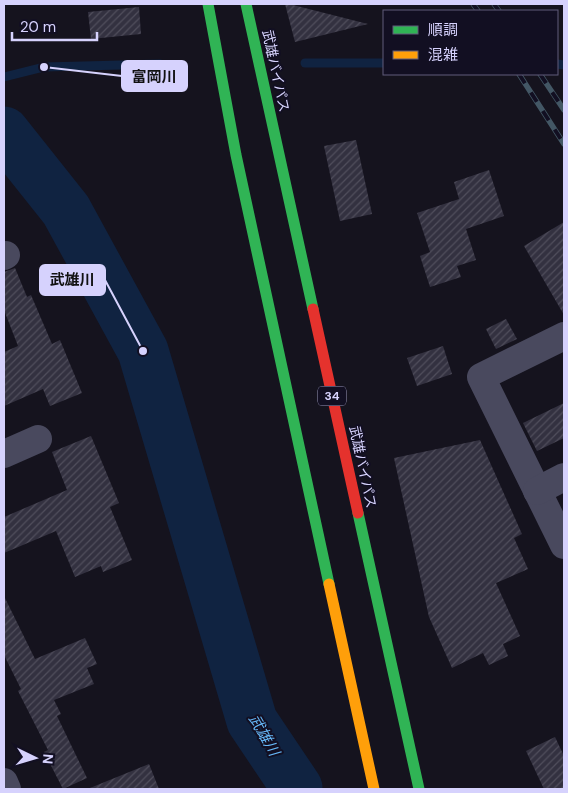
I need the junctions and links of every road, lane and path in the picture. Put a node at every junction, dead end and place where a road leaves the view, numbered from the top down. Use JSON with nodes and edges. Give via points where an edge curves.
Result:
{"nodes":[{"id":1,"x":208,"y":4,"type":"edge"},
{"id":2,"x":246,"y":4,"type":"edge"},
{"id":3,"x":564,"y":336,"type":"edge"},
{"id":4,"x":38,"y":438,"type":"dead end"},
{"id":5,"x":4,"y":454,"type":"edge"},
{"id":6,"x":564,"y":477,"type":"edge"},
{"id":7,"x":537,"y":490,"type":"junction"},
{"id":8,"x":564,"y":545,"type":"edge"},
{"id":9,"x":4,"y":782,"type":"edge"},
{"id":10,"x":7,"y":789,"type":"edge"},
{"id":11,"x":374,"y":789,"type":"edge"},
{"id":12,"x":419,"y":789,"type":"edge"}],
"edges":[{"from":1,"to":11,"type":"highway","via":[[236,155]]},
{"from":2,"to":12,"type":"highway","name":"武雄バイパス","number":"34"},
{"from":3,"to":7,"type":"street","via":[[482,377]]},
{"from":4,"to":5,"type":"street"},
{"from":6,"to":7,"type":"street"},
{"from":7,"to":8,"type":"street"},
{"from":9,"to":10,"type":"street"}]}
